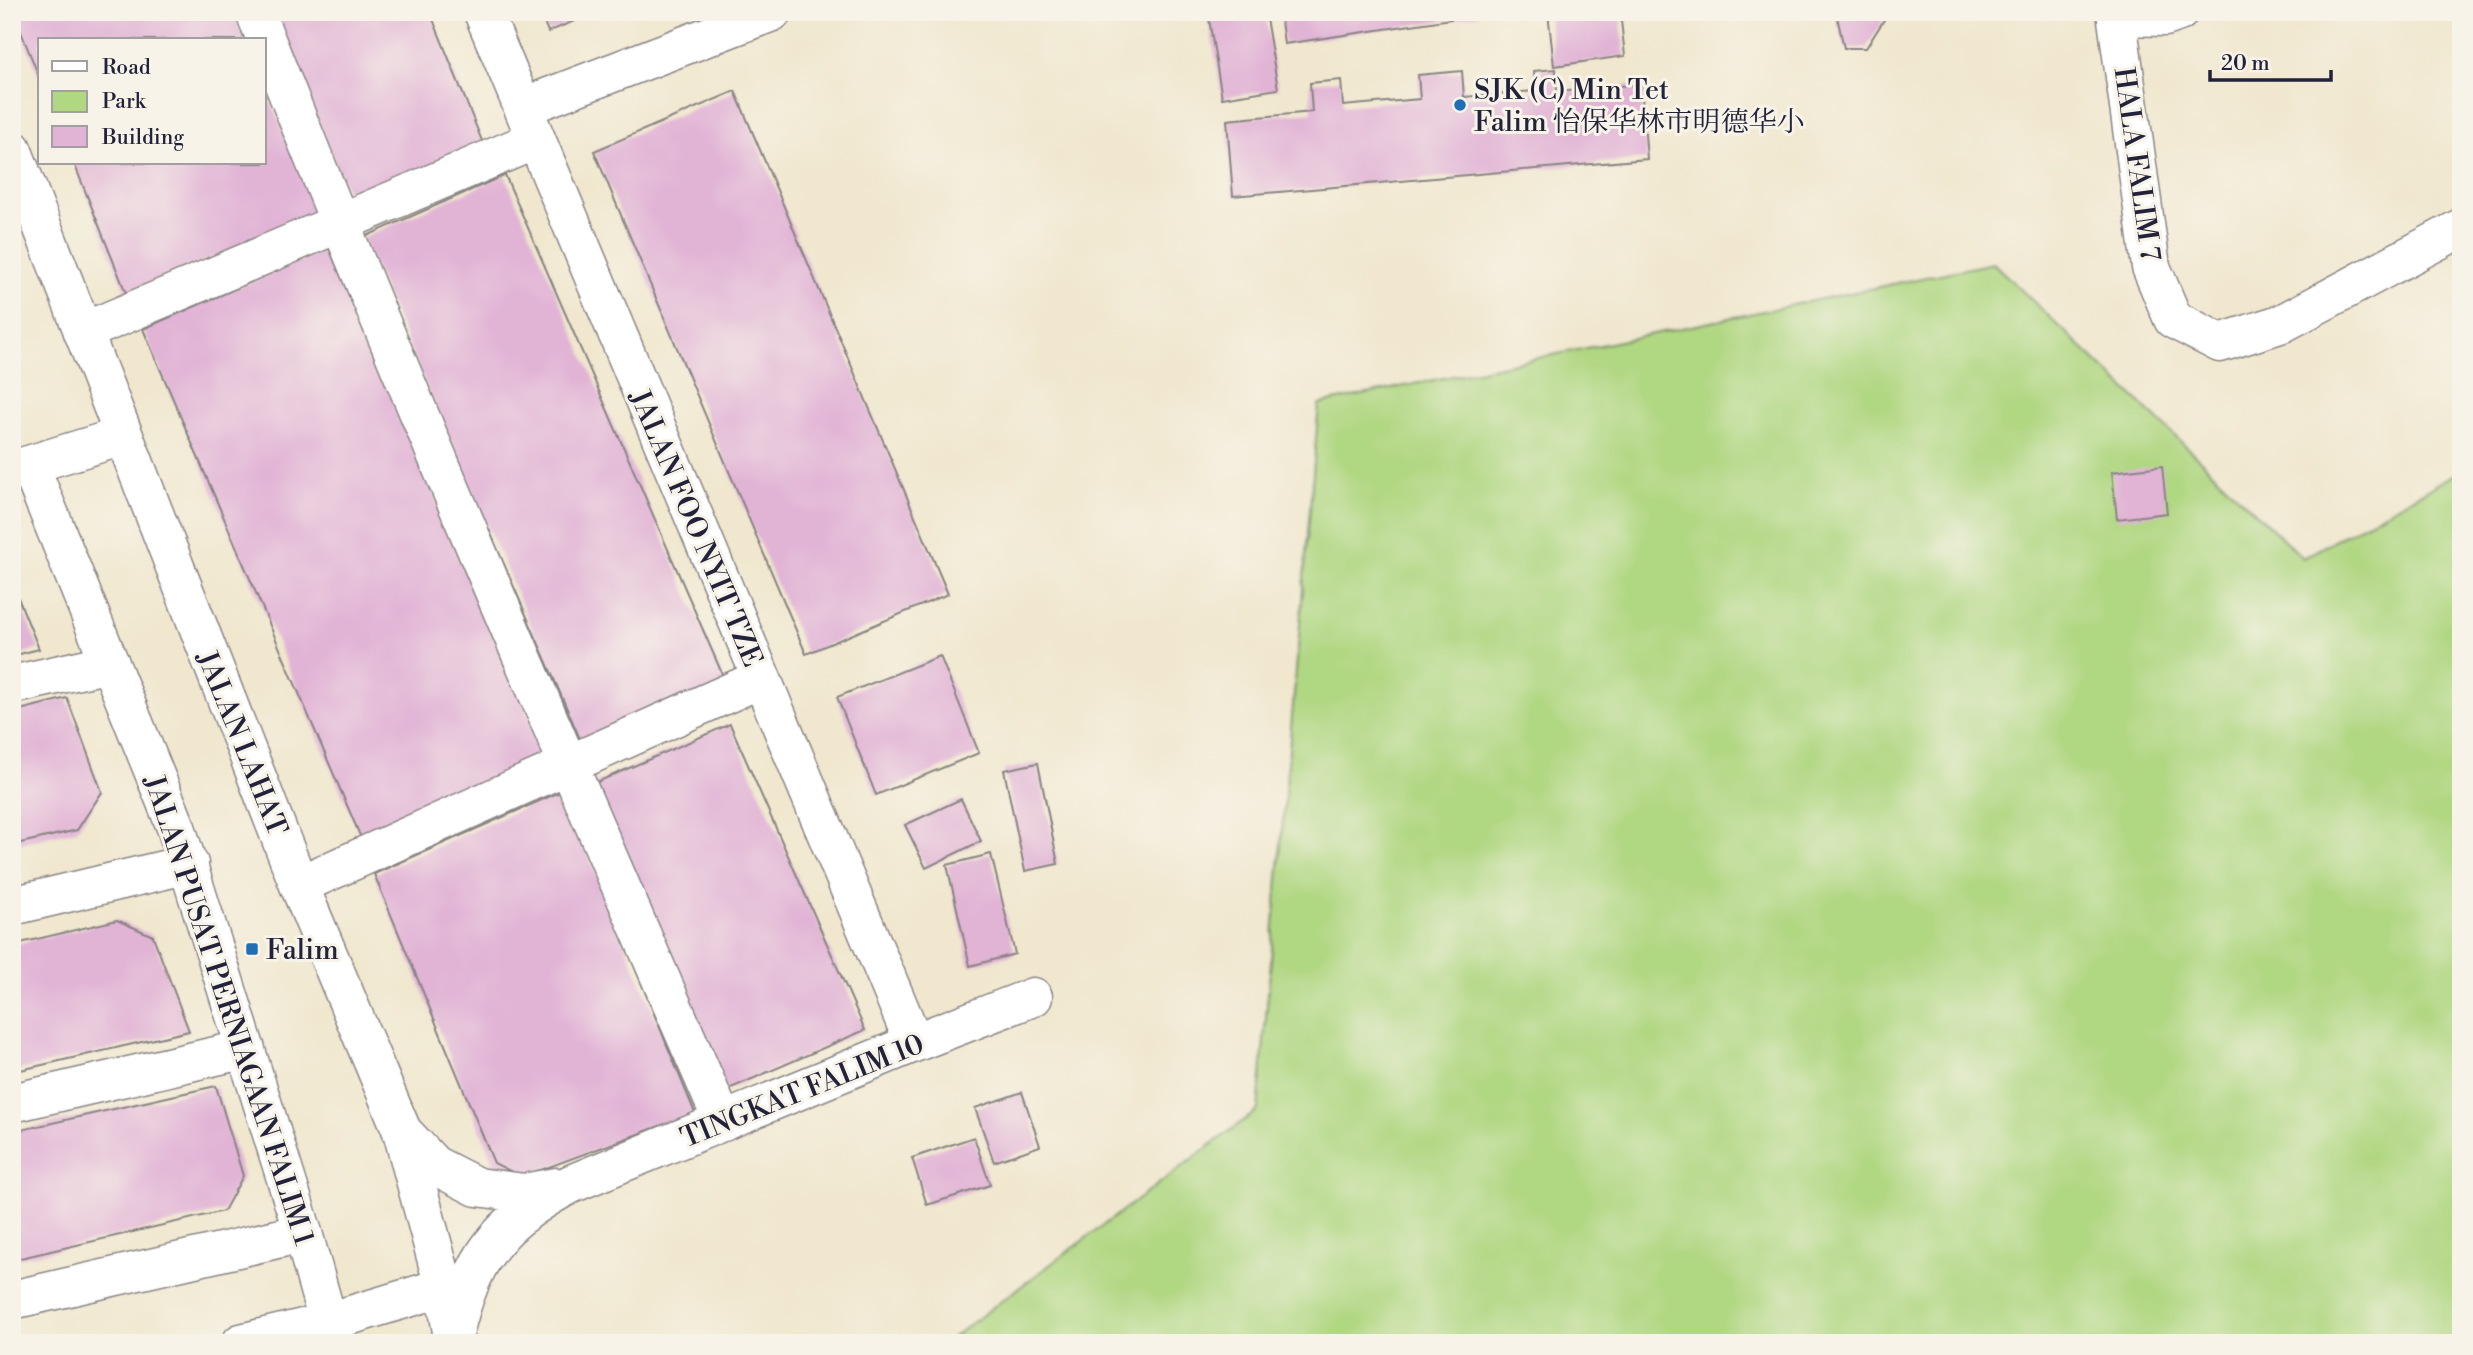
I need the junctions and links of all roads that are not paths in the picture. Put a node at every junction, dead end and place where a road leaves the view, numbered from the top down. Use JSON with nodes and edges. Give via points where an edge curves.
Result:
{"nodes":[{"id":1,"x":255,"y":12,"type":"edge"},
{"id":2,"x":483,"y":12,"type":"edge"},
{"id":3,"x":772,"y":12,"type":"edge"},
{"id":4,"x":2179,"y":12,"type":"edge"},
{"id":5,"x":2116,"y":14,"type":"edge"},
{"id":6,"x":265,"y":38,"type":"edge"},
{"id":7,"x":266,"y":40,"type":"edge"},
{"id":8,"x":529,"y":123,"type":"junction"},
{"id":9,"x":12,"y":149,"type":"edge"},
{"id":10,"x":339,"y":223,"type":"junction"},
{"id":11,"x":2461,"y":228,"type":"edge"},
{"id":12,"x":83,"y":332,"type":"junction"},
{"id":13,"x":123,"y":436,"type":"junction"},
{"id":14,"x":21,"y":468,"type":"edge"},
{"id":15,"x":110,"y":663,"type":"junction"},
{"id":16,"x":760,"y":680,"type":"junction"},
{"id":17,"x":12,"y":685,"type":"edge"},
{"id":18,"x":568,"y":765,"type":"junction"},
{"id":19,"x":189,"y":864,"type":"junction"},
{"id":20,"x":299,"y":885,"type":"junction"},
{"id":21,"x":12,"y":906,"type":"edge"},
{"id":22,"x":1033,"y":997,"type":"dead end"},
{"id":23,"x":914,"y":1043,"type":"junction"},
{"id":24,"x":246,"y":1049,"type":"junction"},
{"id":25,"x":12,"y":1103,"type":"edge"},
{"id":26,"x":723,"y":1122,"type":"junction"},
{"id":27,"x":402,"y":1131,"type":"junction"},
{"id":28,"x":571,"y":1184,"type":"junction"},
{"id":29,"x":303,"y":1233,"type":"junction"},
{"id":30,"x":444,"y":1287,"type":"junction"},
{"id":31,"x":12,"y":1300,"type":"edge"},
{"id":32,"x":328,"y":1322,"type":"junction"},
{"id":33,"x":454,"y":1340,"type":"edge"},
{"id":34,"x":241,"y":1343,"type":"edge"}],
"edges":[{"from":1,"to":6,"type":"street"},
{"from":2,"to":8,"type":"street","name":"JALAN FOO NYIT TZE"},
{"from":3,"to":8,"type":"street"},
{"from":4,"to":5,"type":"street","via":[[2165,17]]},
{"from":5,"to":11,"type":"street","name":"HALA FALIM 7","via":[[2151,267],[2173,319],[2220,343],[2283,323]]},
{"from":7,"to":10,"type":"street"},
{"from":8,"to":10,"type":"street"},
{"from":8,"to":16,"type":"street","name":"JALAN FOO NYIT TZE"},
{"from":9,"to":12,"type":"street","name":"JALAN LAHAT"},
{"from":10,"to":12,"type":"street"},
{"from":10,"to":18,"type":"street"},
{"from":12,"to":13,"type":"street","name":"JALAN LAHAT"},
{"from":13,"to":14,"type":"street"},
{"from":13,"to":20,"type":"street","name":"JALAN LAHAT"},
{"from":14,"to":15,"type":"street","name":"JALAN PUSAT PERNIAGAAN FALIM 1"},
{"from":15,"to":17,"type":"street"},
{"from":15,"to":19,"type":"street","name":"JALAN PUSAT PERNIAGAAN FALIM 1"},
{"from":16,"to":18,"type":"street"},
{"from":16,"to":23,"type":"street","name":"JALAN FOO NYIT TZE"},
{"from":18,"to":20,"type":"street"},
{"from":18,"to":26,"type":"street"},
{"from":19,"to":21,"type":"street"},
{"from":19,"to":24,"type":"street","name":"JALAN PUSAT PERNIAGAAN FALIM 1"},
{"from":20,"to":27,"type":"street","name":"JALAN LAHAT"},
{"from":22,"to":23,"type":"street","name":"TINGKAT FALIM 10"},
{"from":23,"to":26,"type":"street","name":"TINGKAT FALIM 10"},
{"from":24,"to":25,"type":"street"},
{"from":24,"to":29,"type":"street","name":"JALAN PUSAT PERNIAGAAN FALIM 1"},
{"from":26,"to":28,"type":"street","name":"TINGKAT FALIM 10"},
{"from":27,"to":28,"type":"street","via":[[434,1165],[477,1186],[524,1193]]},
{"from":27,"to":30,"type":"street","name":"JALAN LAHAT"},
{"from":28,"to":33,"type":"street","via":[[535,1203],[504,1229],[479,1261],[462,1299]]},
{"from":29,"to":31,"type":"street"},
{"from":29,"to":32,"type":"street","name":"JALAN PUSAT PERNIAGAAN FALIM 1"},
{"from":30,"to":32,"type":"street"},
{"from":30,"to":33,"type":"street","name":"JALAN LAHAT"},
{"from":32,"to":34,"type":"street"}]}
